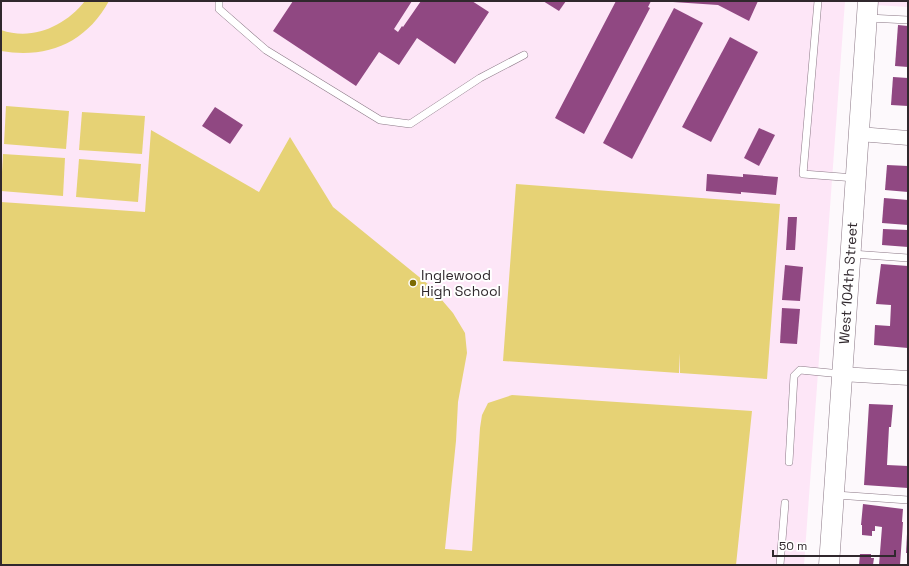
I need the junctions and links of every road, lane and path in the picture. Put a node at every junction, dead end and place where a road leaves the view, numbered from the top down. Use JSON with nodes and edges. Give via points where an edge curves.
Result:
{"nodes":[{"id":1,"x":218,"y":1,"type":"edge"},
{"id":2,"x":818,"y":1,"type":"edge"},
{"id":3,"x":867,"y":9,"type":"edge"},
{"id":4,"x":908,"y":20,"type":"edge"},
{"id":5,"x":524,"y":55,"type":"dead end"},
{"id":6,"x":859,"y":134,"type":"junction"},
{"id":7,"x":908,"y":138,"type":"edge"},
{"id":8,"x":856,"y":178,"type":"junction"},
{"id":9,"x":850,"y":254,"type":"junction"},
{"id":10,"x":908,"y":258,"type":"edge"},
{"id":11,"x":841,"y":374,"type":"junction"},
{"id":12,"x":908,"y":378,"type":"edge"},
{"id":13,"x":789,"y":462,"type":"dead end"},
{"id":14,"x":833,"y":495,"type":"junction"},
{"id":15,"x":908,"y":500,"type":"edge"},
{"id":16,"x":785,"y":503,"type":"dead end"},
{"id":17,"x":780,"y":565,"type":"edge"},
{"id":18,"x":829,"y":565,"type":"edge"}],
"edges":[{"from":1,"to":5,"type":"lane","via":[[219,9],[266,50],[380,120],[410,124],[480,78]]},
{"from":2,"to":8,"type":"lane","via":[[803,174]]},
{"from":3,"to":4,"type":"lane"},
{"from":3,"to":6,"type":"street","name":"West 104th Street"},
{"from":6,"to":7,"type":"street"},
{"from":6,"to":8,"type":"street","name":"West 104th Street"},
{"from":8,"to":9,"type":"street","name":"West 104th Street"},
{"from":9,"to":10,"type":"lane"},
{"from":9,"to":11,"type":"street","name":"West 104th Street"},
{"from":11,"to":12,"type":"street"},
{"from":11,"to":13,"type":"lane","via":[[800,370],[794,376]]},
{"from":11,"to":14,"type":"street","name":"West 104th Street"},
{"from":14,"to":15,"type":"lane"},
{"from":14,"to":18,"type":"street","name":"West 104th Street"},
{"from":16,"to":17,"type":"lane"}]}
